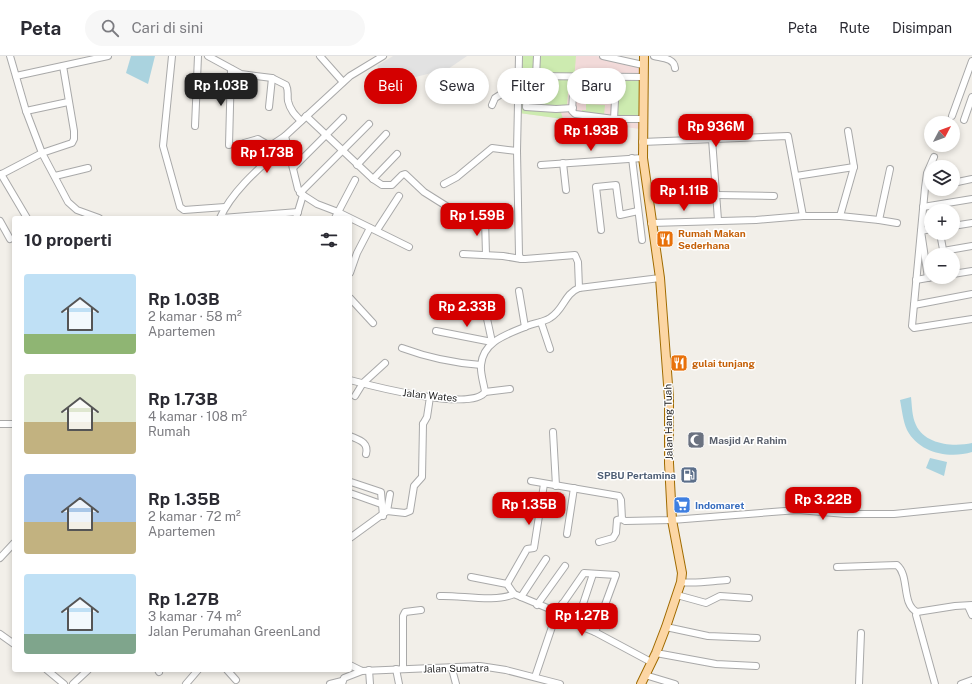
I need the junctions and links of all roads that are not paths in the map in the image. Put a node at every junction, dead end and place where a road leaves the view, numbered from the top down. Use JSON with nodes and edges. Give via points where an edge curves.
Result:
{"nodes":[{"id":1,"x":10,"y":56,"type":"edge"},
{"id":2,"x":108,"y":56,"type":"edge"},
{"id":3,"x":172,"y":56,"type":"edge"},
{"id":4,"x":198,"y":56,"type":"edge"},
{"id":5,"x":208,"y":56,"type":"edge"},
{"id":6,"x":320,"y":56,"type":"edge"},
{"id":7,"x":383,"y":56,"type":"edge"},
{"id":8,"x":519,"y":56,"type":"edge"},
{"id":9,"x":537,"y":56,"type":"edge"},
{"id":10,"x":603,"y":56,"type":"edge"},
{"id":11,"x":644,"y":56,"type":"edge"},
{"id":12,"x":654,"y":56,"type":"edge"},
{"id":13,"x":972,"y":61,"type":"edge"},
{"id":14,"x":643,"y":65,"type":"junction"},
{"id":15,"x":63,"y":66,"type":"junction"},
{"id":16,"x":518,"y":68,"type":"edge"},
{"id":17,"x":536,"y":68,"type":"edge"},
{"id":18,"x":675,"y":68,"type":"dead end"},
{"id":19,"x":231,"y":69,"type":"junction"},
{"id":20,"x":16,"y":76,"type":"junction"},
{"id":21,"x":626,"y":77,"type":"edge"},
{"id":22,"x":643,"y":77,"type":"junction"},
{"id":23,"x":272,"y":78,"type":"junction"},
{"id":24,"x":343,"y":82,"type":"junction"},
{"id":25,"x":497,"y":97,"type":"edge"},
{"id":26,"x":972,"y":97,"type":"edge"},
{"id":27,"x":68,"y":102,"type":"junction"},
{"id":28,"x":518,"y":104,"type":"edge"},
{"id":29,"x":526,"y":104,"type":"edge"},
{"id":30,"x":573,"y":104,"type":"edge"},
{"id":31,"x":614,"y":104,"type":"edge"},
{"id":32,"x":492,"y":105,"type":"dead end"},
{"id":33,"x":269,"y":107,"type":"dead end"},
{"id":34,"x":573,"y":108,"type":"junction"},
{"id":35,"x":26,"y":111,"type":"junction"},
{"id":36,"x":306,"y":116,"type":"junction"},
{"id":37,"x":952,"y":116,"type":"dead end"},
{"id":38,"x":342,"y":118,"type":"dead end"},
{"id":39,"x":614,"y":119,"type":"junction"},
{"id":40,"x":642,"y":119,"type":"junction"},
{"id":41,"x":964,"y":120,"type":"dead end"},
{"id":42,"x":301,"y":121,"type":"junction"},
{"id":43,"x":369,"y":124,"type":"dead end"},
{"id":44,"x":195,"y":126,"type":"dead end"},
{"id":45,"x":848,"y":131,"type":"dead end"},
{"id":46,"x":386,"y":134,"type":"dead end"},
{"id":47,"x":325,"y":135,"type":"junction"},
{"id":48,"x":285,"y":136,"type":"junction"},
{"id":49,"x":712,"y":139,"type":"junction"},
{"id":50,"x":642,"y":142,"type":"junction"},
{"id":51,"x":244,"y":143,"type":"dead end"},
{"id":52,"x":286,"y":144,"type":"junction"},
{"id":53,"x":229,"y":145,"type":"dead end"},
{"id":54,"x":341,"y":150,"type":"junction"},
{"id":55,"x":517,"y":151,"type":"junction"},
{"id":56,"x":42,"y":153,"type":"junction"},
{"id":57,"x":397,"y":154,"type":"dead end"},
{"id":58,"x":934,"y":157,"type":"dead end"},
{"id":59,"x":632,"y":158,"type":"junction"},
{"id":60,"x":643,"y":158,"type":"junction"},
{"id":61,"x":933,"y":160,"type":"edge"},
{"id":62,"x":563,"y":163,"type":"junction"},
{"id":63,"x":357,"y":164,"type":"junction"},
{"id":64,"x":541,"y":165,"type":"dead end"},
{"id":65,"x":854,"y":167,"type":"junction"},
{"id":66,"x":88,"y":168,"type":"dead end"},
{"id":67,"x":293,"y":168,"type":"junction"},
{"id":68,"x":890,"y":169,"type":"dead end"},
{"id":69,"x":0,"y":174,"type":"edge"},
{"id":70,"x":55,"y":176,"type":"junction"},
{"id":71,"x":796,"y":176,"type":"junction"},
{"id":72,"x":373,"y":179,"type":"junction"},
{"id":73,"x":972,"y":179,"type":"edge"},
{"id":74,"x":355,"y":180,"type":"dead end"},
{"id":75,"x":960,"y":182,"type":"edge"},
{"id":76,"x":444,"y":184,"type":"dead end"},
{"id":77,"x":566,"y":190,"type":"dead end"},
{"id":78,"x":301,"y":194,"type":"junction"},
{"id":79,"x":716,"y":195,"type":"junction"},
{"id":80,"x":399,"y":196,"type":"dead end"},
{"id":81,"x":774,"y":196,"type":"dead end"},
{"id":82,"x":926,"y":196,"type":"edge"},
{"id":83,"x":972,"y":199,"type":"edge"},
{"id":84,"x":225,"y":207,"type":"junction"},
{"id":85,"x":923,"y":207,"type":"junction"},
{"id":86,"x":451,"y":209,"type":"dead end"},
{"id":87,"x":638,"y":211,"type":"junction"},
{"id":88,"x":338,"y":212,"type":"junction"},
{"id":89,"x":297,"y":215,"type":"edge"},
{"id":90,"x":26,"y":216,"type":"edge"},
{"id":91,"x":94,"y":216,"type":"edge"},
{"id":92,"x":222,"y":216,"type":"edge"},
{"id":93,"x":272,"y":216,"type":"edge"},
{"id":94,"x":336,"y":216,"type":"edge"},
{"id":95,"x":346,"y":216,"type":"edge"},
{"id":96,"x":803,"y":216,"type":"junction"},
{"id":97,"x":840,"y":216,"type":"junction"},
{"id":98,"x":352,"y":219,"type":"edge"},
{"id":99,"x":486,"y":219,"type":"dead end"},
{"id":100,"x":718,"y":220,"type":"junction"},
{"id":101,"x":879,"y":220,"type":"junction"},
{"id":102,"x":0,"y":221,"type":"edge"},
{"id":103,"x":651,"y":223,"type":"junction"},
{"id":104,"x":897,"y":223,"type":"dead end"},
{"id":105,"x":972,"y":223,"type":"edge"},
{"id":106,"x":960,"y":225,"type":"edge"},
{"id":107,"x":374,"y":229,"type":"junction"},
{"id":108,"x":601,"y":230,"type":"dead end"},
{"id":109,"x":924,"y":230,"type":"edge"},
{"id":110,"x":921,"y":231,"type":"junction"},
{"id":111,"x":10,"y":239,"type":"dead end"},
{"id":112,"x":642,"y":240,"type":"dead end"},
{"id":113,"x":972,"y":246,"type":"edge"},
{"id":114,"x":409,"y":247,"type":"dead end"},
{"id":115,"x":924,"y":248,"type":"edge"},
{"id":116,"x":960,"y":249,"type":"edge"},
{"id":117,"x":352,"y":251,"type":"edge"},
{"id":118,"x":357,"y":253,"type":"junction"},
{"id":119,"x":462,"y":254,"type":"dead end"},
{"id":120,"x":486,"y":255,"type":"junction"},
{"id":121,"x":521,"y":259,"type":"junction"},
{"id":122,"x":352,"y":267,"type":"edge"},
{"id":123,"x":972,"y":272,"type":"edge"},
{"id":124,"x":960,"y":273,"type":"edge"},
{"id":125,"x":660,"y":278,"type":"junction"},
{"id":126,"x":924,"y":278,"type":"edge"},
{"id":127,"x":916,"y":280,"type":"junction"},
{"id":128,"x":579,"y":288,"type":"junction"},
{"id":129,"x":519,"y":291,"type":"dead end"},
{"id":130,"x":972,"y":294,"type":"edge"},
{"id":131,"x":352,"y":300,"type":"edge"},
{"id":132,"x":914,"y":305,"type":"junction"},
{"id":133,"x":486,"y":314,"type":"dead end"},
{"id":134,"x":972,"y":319,"type":"edge"},
{"id":135,"x":541,"y":322,"type":"junction"},
{"id":136,"x":373,"y":323,"type":"dead end"},
{"id":137,"x":525,"y":327,"type":"junction"},
{"id":138,"x":436,"y":331,"type":"dead end"},
{"id":139,"x":492,"y":342,"type":"junction"},
{"id":140,"x":402,"y":348,"type":"dead end"},
{"id":141,"x":550,"y":349,"type":"dead end"},
{"id":142,"x":385,"y":363,"type":"dead end"},
{"id":143,"x":481,"y":365,"type":"junction"},
{"id":144,"x":352,"y":380,"type":"edge"},
{"id":145,"x":362,"y":383,"type":"junction"},
{"id":146,"x":510,"y":389,"type":"dead end"},
{"id":147,"x":485,"y":392,"type":"junction"},
{"id":148,"x":355,"y":396,"type":"dead end"},
{"id":149,"x":430,"y":398,"type":"junction"},
{"id":150,"x":0,"y":424,"type":"edge"},
{"id":151,"x":12,"y":424,"type":"edge"},
{"id":152,"x":553,"y":432,"type":"dead end"},
{"id":153,"x":352,"y":437,"type":"edge"},
{"id":154,"x":366,"y":454,"type":"dead end"},
{"id":155,"x":352,"y":482,"type":"edge"},
{"id":156,"x":531,"y":482,"type":"dead end"},
{"id":157,"x":544,"y":484,"type":"junction"},
{"id":158,"x":556,"y":486,"type":"junction"},
{"id":159,"x":574,"y":488,"type":"junction"},
{"id":160,"x":352,"y":494,"type":"edge"},
{"id":161,"x":390,"y":494,"type":"dead end"},
{"id":162,"x":381,"y":504,"type":"junction"},
{"id":163,"x":972,"y":506,"type":"edge"},
{"id":164,"x":385,"y":514,"type":"junction"},
{"id":165,"x":622,"y":520,"type":"junction"},
{"id":166,"x":672,"y":520,"type":"junction"},
{"id":167,"x":567,"y":534,"type":"dead end"},
{"id":168,"x":352,"y":537,"type":"edge"},
{"id":169,"x":599,"y":542,"type":"dead end"},
{"id":170,"x":12,"y":545,"type":"edge"},
{"id":171,"x":0,"y":558,"type":"edge"},
{"id":172,"x":546,"y":559,"type":"dead end"},
{"id":173,"x":565,"y":566,"type":"dead end"},
{"id":174,"x":837,"y":567,"type":"dead end"},
{"id":175,"x":594,"y":574,"type":"junction"},
{"id":176,"x":616,"y":575,"type":"junction"},
{"id":177,"x":624,"y":575,"type":"dead end"},
{"id":178,"x":471,"y":577,"type":"dead end"},
{"id":179,"x":727,"y":580,"type":"dead end"},
{"id":180,"x":681,"y":582,"type":"junction"},
{"id":181,"x":507,"y":584,"type":"junction"},
{"id":182,"x":514,"y":594,"type":"junction"},
{"id":183,"x":677,"y":595,"type":"junction"},
{"id":184,"x":440,"y":596,"type":"dead end"},
{"id":185,"x":521,"y":597,"type":"junction"},
{"id":186,"x":750,"y":598,"type":"dead end"},
{"id":187,"x":562,"y":604,"type":"junction"},
{"id":188,"x":537,"y":605,"type":"junction"},
{"id":189,"x":970,"y":606,"type":"edge"},
{"id":190,"x":421,"y":610,"type":"dead end"},
{"id":191,"x":557,"y":612,"type":"junction"},
{"id":192,"x":917,"y":612,"type":"junction"},
{"id":193,"x":580,"y":613,"type":"junction"},
{"id":194,"x":972,"y":615,"type":"edge"},
{"id":195,"x":666,"y":627,"type":"junction"},
{"id":196,"x":595,"y":632,"type":"junction"},
{"id":197,"x":861,"y":633,"type":"dead end"},
{"id":198,"x":0,"y":634,"type":"edge"},
{"id":199,"x":757,"y":638,"type":"dead end"},
{"id":200,"x":12,"y":643,"type":"edge"},
{"id":201,"x":656,"y":653,"type":"junction"},
{"id":202,"x":651,"y":662,"type":"junction"},
{"id":203,"x":756,"y":666,"type":"dead end"},
{"id":204,"x":352,"y":667,"type":"edge"},
{"id":205,"x":396,"y":669,"type":"junction"},
{"id":206,"x":403,"y":669,"type":"junction"},
{"id":207,"x":452,"y":669,"type":"junction"},
{"id":208,"x":362,"y":670,"type":"junction"},
{"id":209,"x":369,"y":670,"type":"junction"},
{"id":210,"x":49,"y":672,"type":"edge"},
{"id":211,"x":86,"y":672,"type":"edge"},
{"id":212,"x":196,"y":672,"type":"edge"},
{"id":213,"x":229,"y":672,"type":"edge"},
{"id":214,"x":645,"y":675,"type":"junction"},
{"id":215,"x":535,"y":677,"type":"junction"},
{"id":216,"x":236,"y":680,"type":"dead end"},
{"id":217,"x":972,"y":680,"type":"edge"},
{"id":218,"x":544,"y":682,"type":"edge"},
{"id":219,"x":342,"y":683,"type":"edge"},
{"id":220,"x":64,"y":684,"type":"edge"},
{"id":221,"x":73,"y":684,"type":"edge"},
{"id":222,"x":186,"y":684,"type":"edge"},
{"id":223,"x":330,"y":684,"type":"edge"},
{"id":224,"x":370,"y":684,"type":"edge"},
{"id":225,"x":399,"y":684,"type":"edge"},
{"id":226,"x":456,"y":684,"type":"edge"},
{"id":227,"x":560,"y":684,"type":"edge"},
{"id":228,"x":641,"y":684,"type":"edge"},
{"id":229,"x":675,"y":684,"type":"edge"},
{"id":230,"x":859,"y":684,"type":"edge"},
{"id":231,"x":935,"y":684,"type":"edge"},
{"id":232,"x":961,"y":684,"type":"edge"}],
"edges":[{"from":1,"to":20,"type":"street"},
{"from":2,"to":15,"type":"street"},
{"from":3,"to":84,"type":"street","via":[[163,146],[180,207],[184,210]]},
{"from":4,"to":44,"type":"street"},
{"from":5,"to":19,"type":"street"},
{"from":6,"to":24,"type":"street"},
{"from":7,"to":24,"type":"street"},
{"from":8,"to":16,"type":"street"},
{"from":9,"to":17,"type":"street"},
{"from":10,"to":14,"type":"street"},
{"from":11,"to":14,"type":"main road","name":"Jalan Hang Tuah"},
{"from":12,"to":18,"type":"street","via":[[670,60]]},
{"from":13,"to":37,"type":"street"},
{"from":14,"to":22,"type":"main road","name":"Jalan Hang Tuah"},
{"from":15,"to":20,"type":"street"},
{"from":15,"to":27,"type":"street"},
{"from":19,"to":23,"type":"street","via":[[241,74]]},
{"from":19,"to":53,"type":"street"},
{"from":20,"to":35,"type":"street"},
{"from":21,"to":22,"type":"street"},
{"from":22,"to":40,"type":"main road","name":"Jalan Hang Tuah"},
{"from":23,"to":33,"type":"street"},
{"from":23,"to":42,"type":"street","via":[[286,85],[289,92],[287,100]]},
{"from":24,"to":36,"type":"street"},
{"from":25,"to":32,"type":"street"},
{"from":26,"to":41,"type":"street"},
{"from":27,"to":35,"type":"street"},
{"from":27,"to":56,"type":"street","via":[[74,139],[72,143]]},
{"from":28,"to":55,"type":"street"},
{"from":29,"to":34,"type":"street","via":[[526,107]]},
{"from":30,"to":34,"type":"street"},
{"from":31,"to":39,"type":"street"},
{"from":34,"to":39,"type":"street","via":[[574,114]]},
{"from":35,"to":56,"type":"street"},
{"from":36,"to":42,"type":"street"},
{"from":36,"to":47,"type":"street"},
{"from":38,"to":47,"type":"street"},
{"from":39,"to":40,"type":"street"},
{"from":40,"to":50,"type":"main road","name":"Jalan Hang Tuah"},
{"from":42,"to":48,"type":"street"},
{"from":43,"to":54,"type":"street"},
{"from":45,"to":65,"type":"street"},
{"from":46,"to":63,"type":"street"},
{"from":47,"to":54,"type":"street"},
{"from":47,"to":67,"type":"street"},
{"from":48,"to":51,"type":"street","via":[[270,146],[258,139]]},
{"from":48,"to":52,"type":"street"},
{"from":49,"to":50,"type":"street"},
{"from":49,"to":71,"type":"street","via":[[788,136]]},
{"from":49,"to":79,"type":"street"},
{"from":50,"to":60,"type":"main road","name":"Jalan Hang Tuah"},
{"from":52,"to":67,"type":"street"},
{"from":52,"to":84,"type":"street","via":[[263,164]]},
{"from":54,"to":63,"type":"street"},
{"from":54,"to":78,"type":"street"},
{"from":55,"to":76,"type":"street","via":[[492,148],[457,177]]},
{"from":55,"to":121,"type":"street"},
{"from":56,"to":69,"type":"street"},
{"from":56,"to":70,"type":"street"},
{"from":57,"to":72,"type":"street"},
{"from":58,"to":61,"type":"street"},
{"from":59,"to":60,"type":"street"},
{"from":59,"to":62,"type":"street"},
{"from":59,"to":87,"type":"street"},
{"from":60,"to":103,"type":"main road","name":"Jalan Hang Tuah"},
{"from":62,"to":64,"type":"street"},
{"from":62,"to":77,"type":"street"},
{"from":63,"to":72,"type":"street"},
{"from":65,"to":71,"type":"street"},
{"from":65,"to":97,"type":"street"},
{"from":66,"to":70,"type":"street"},
{"from":67,"to":78,"type":"street"},
{"from":68,"to":101,"type":"street"},
{"from":69,"to":90,"type":"street"},
{"from":70,"to":91,"type":"street","via":[[71,206]]},
{"from":71,"to":96,"type":"street"},
{"from":72,"to":86,"type":"street","via":[[382,185],[390,186],[405,174],[424,192]]},
{"from":73,"to":75,"type":"street"},
{"from":74,"to":88,"type":"street"},
{"from":78,"to":88,"type":"street"},
{"from":78,"to":89,"type":"street"},
{"from":79,"to":81,"type":"street"},
{"from":79,"to":100,"type":"street"},
{"from":80,"to":107,"type":"street"},
{"from":82,"to":85,"type":"street"},
{"from":83,"to":85,"type":"street"},
{"from":84,"to":92,"type":"street"},
{"from":85,"to":110,"type":"street"},
{"from":87,"to":108,"type":"street","via":[[620,214],[616,185],[596,187]]},
{"from":87,"to":112,"type":"street"},
{"from":88,"to":94,"type":"street"},
{"from":88,"to":95,"type":"street"},
{"from":89,"to":93,"type":"street"},
{"from":96,"to":97,"type":"street"},
{"from":96,"to":100,"type":"street"},
{"from":97,"to":101,"type":"street"},
{"from":98,"to":107,"type":"street"},
{"from":99,"to":120,"type":"street"},
{"from":100,"to":103,"type":"street"},
{"from":101,"to":104,"type":"street"},
{"from":102,"to":111,"type":"street"},
{"from":103,"to":125,"type":"main road","name":"Jalan Hang Tuah"},
{"from":105,"to":106,"type":"street"},
{"from":107,"to":114,"type":"street"},
{"from":107,"to":118,"type":"street"},
{"from":109,"to":110,"type":"street"},
{"from":110,"to":115,"type":"street"},
{"from":110,"to":127,"type":"street"},
{"from":113,"to":116,"type":"street"},
{"from":117,"to":118,"type":"street"},
{"from":118,"to":122,"type":"street"},
{"from":119,"to":120,"type":"street"},
{"from":120,"to":121,"type":"street"},
{"from":121,"to":128,"type":"street","via":[[574,255],[578,262]]},
{"from":123,"to":124,"type":"street"},
{"from":125,"to":128,"type":"street"},
{"from":125,"to":166,"type":"main road","name":"Jalan Hang Tuah","via":[[669,398]]},
{"from":126,"to":127,"type":"street"},
{"from":127,"to":132,"type":"street"},
{"from":128,"to":135,"type":"street","via":[[570,293],[553,316]]},
{"from":129,"to":137,"type":"street"},
{"from":130,"to":132,"type":"street"},
{"from":131,"to":136,"type":"street"},
{"from":132,"to":134,"type":"street","via":[[914,328]]},
{"from":133,"to":139,"type":"street"},
{"from":135,"to":137,"type":"street"},
{"from":135,"to":141,"type":"street"},
{"from":137,"to":139,"type":"street"},
{"from":138,"to":139,"type":"street"},
{"from":139,"to":143,"type":"street","via":[[485,350]]},
{"from":140,"to":143,"type":"street","via":[[426,357]]},
{"from":142,"to":145,"type":"street"},
{"from":143,"to":147,"type":"street"},
{"from":144,"to":145,"type":"street","name":"Jalan Wates"},
{"from":145,"to":148,"type":"street"},
{"from":145,"to":149,"type":"street","name":"Jalan Wates"},
{"from":146,"to":147,"type":"street","name":"Jalan Wates"},
{"from":147,"to":149,"type":"street","name":"Jalan Wates","via":[[480,397],[463,399]]},
{"from":149,"to":164,"type":"street","via":[[427,417],[421,423],[422,477],[414,486],[411,510],[407,513]]},
{"from":150,"to":151,"type":"street"},
{"from":152,"to":158,"type":"street"},
{"from":153,"to":154,"type":"street","via":[[366,444]]},
{"from":155,"to":162,"type":"street","via":[[381,492]]},
{"from":156,"to":157,"type":"street"},
{"from":157,"to":158,"type":"street"},
{"from":157,"to":181,"type":"street","via":[[534,548],[527,549]]},
{"from":158,"to":159,"type":"street"},
{"from":159,"to":165,"type":"street","via":[[619,496]]},
{"from":159,"to":167,"type":"street"},
{"from":160,"to":162,"type":"street"},
{"from":161,"to":164,"type":"street"},
{"from":162,"to":164,"type":"street"},
{"from":163,"to":166,"type":"street","via":[[894,514],[798,510]]},
{"from":164,"to":168,"type":"street"},
{"from":165,"to":166,"type":"street"},
{"from":165,"to":169,"type":"street","via":[[617,520],[613,538]]},
{"from":166,"to":180,"type":"main road","name":"Jalan Hang Tuah","via":[[682,573]]},
{"from":170,"to":171,"type":"street"},
{"from":172,"to":185,"type":"street"},
{"from":173,"to":188,"type":"street"},
{"from":174,"to":192,"type":"street","via":[[897,565],[903,572],[910,604]]},
{"from":175,"to":176,"type":"street"},
{"from":175,"to":187,"type":"street","via":[[584,573]]},
{"from":175,"to":193,"type":"street"},
{"from":176,"to":177,"type":"street"},
{"from":176,"to":196,"type":"street"},
{"from":178,"to":181,"type":"street"},
{"from":179,"to":180,"type":"street"},
{"from":180,"to":183,"type":"main road","name":"Jalan Hang Tuah"},
{"from":181,"to":182,"type":"street"},
{"from":182,"to":184,"type":"street","via":[[497,598]]},
{"from":182,"to":185,"type":"street"},
{"from":183,"to":186,"type":"street","via":[[706,603],[720,596]]},
{"from":183,"to":195,"type":"main road","name":"Jalan Hang Tuah"},
{"from":185,"to":188,"type":"street"},
{"from":187,"to":191,"type":"street"},
{"from":187,"to":193,"type":"street"},
{"from":188,"to":191,"type":"street"},
{"from":189,"to":192,"type":"street"},
{"from":189,"to":194,"type":"street"},
{"from":190,"to":206,"type":"street","via":[[405,612],[403,616]]},
{"from":191,"to":215,"type":"street"},
{"from":192,"to":231,"type":"street"},
{"from":193,"to":196,"type":"street","via":[[580,626]]},
{"from":195,"to":199,"type":"street","via":[[708,636]]},
{"from":195,"to":201,"type":"main road","name":"Jalan Hang Tuah"},
{"from":196,"to":202,"type":"street"},
{"from":197,"to":230,"type":"street"},
{"from":198,"to":200,"type":"street"},
{"from":201,"to":202,"type":"main road","name":"Jalan Hang Tuah"},
{"from":201,"to":203,"type":"street","via":[[716,664]]},
{"from":202,"to":214,"type":"main road","name":"Jalan Hang Tuah"},
{"from":204,"to":208,"type":"street","name":"Jalan Sumatra"},
{"from":205,"to":206,"type":"street","name":"Jalan Sumatra"},
{"from":205,"to":209,"type":"street","name":"Jalan Sumatra"},
{"from":205,"to":225,"type":"street"},
{"from":206,"to":207,"type":"street","name":"Jalan Sumatra"},
{"from":207,"to":215,"type":"street","name":"Jalan Sumatra","via":[[480,666]]},
{"from":207,"to":226,"type":"street"},
{"from":208,"to":209,"type":"street","name":"Jalan Sumatra"},
{"from":208,"to":219,"type":"street","via":[[346,677]]},
{"from":209,"to":224,"type":"street"},
{"from":210,"to":220,"type":"street"},
{"from":211,"to":221,"type":"street"},
{"from":212,"to":222,"type":"street"},
{"from":213,"to":216,"type":"street"},
{"from":214,"to":228,"type":"main road","name":"Jalan Hang Tuah"},
{"from":214,"to":229,"type":"street"},
{"from":215,"to":218,"type":"street","name":"Jalan Sumatra"},
{"from":217,"to":232,"type":"street"},
{"from":218,"to":227,"type":"street","name":"Jalan Sumatra"},
{"from":219,"to":223,"type":"street"}]}
